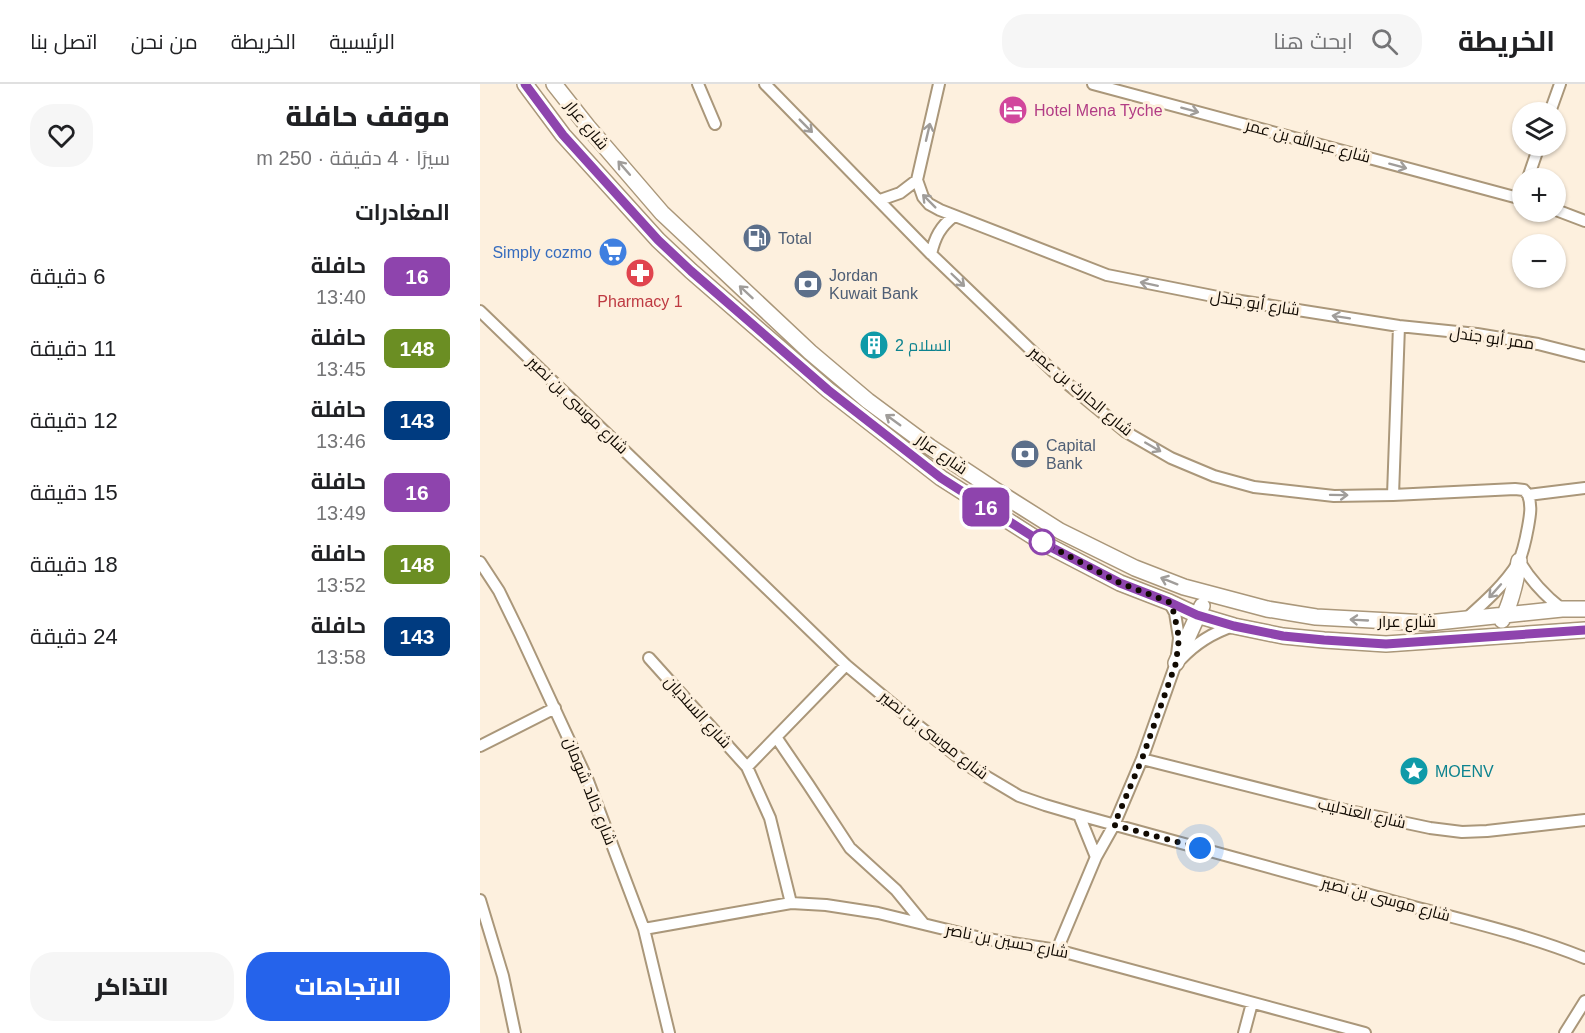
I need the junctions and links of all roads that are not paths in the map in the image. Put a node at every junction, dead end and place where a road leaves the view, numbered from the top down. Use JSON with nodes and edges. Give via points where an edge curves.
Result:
{"nodes":[{"id":1,"x":525,"y":84,"type":"edge"},
{"id":2,"x":554,"y":84,"type":"edge"},
{"id":3,"x":698,"y":84,"type":"edge"},
{"id":4,"x":765,"y":84,"type":"edge"},
{"id":5,"x":939,"y":84,"type":"edge"},
{"id":6,"x":1093,"y":84,"type":"edge"},
{"id":7,"x":1560,"y":84,"type":"edge"},
{"id":8,"x":1554,"y":102,"type":"edge"},
{"id":9,"x":715,"y":124,"type":"dead end"},
{"id":10,"x":918,"y":180,"type":"junction"},
{"id":11,"x":1512,"y":195,"type":"edge"},
{"id":12,"x":880,"y":200,"type":"junction"},
{"id":13,"x":1566,"y":214,"type":"edge"},
{"id":14,"x":954,"y":216,"type":"junction"},
{"id":15,"x":1585,"y":221,"type":"edge"},
{"id":16,"x":931,"y":254,"type":"junction"},
{"id":17,"x":480,"y":311,"type":"edge"},
{"id":18,"x":1399,"y":326,"type":"junction"},
{"id":19,"x":1585,"y":356,"type":"edge"},
{"id":20,"x":1585,"y":488,"type":"edge"},
{"id":21,"x":1393,"y":495,"type":"junction"},
{"id":22,"x":1528,"y":495,"type":"junction"},
{"id":23,"x":1519,"y":561,"type":"junction"},
{"id":24,"x":480,"y":562,"type":"edge"},
{"id":25,"x":1211,"y":594,"type":"junction"},
{"id":26,"x":1169,"y":602,"type":"junction"},
{"id":27,"x":1562,"y":609,"type":"junction"},
{"id":28,"x":1585,"y":609,"type":"edge"},
{"id":29,"x":1197,"y":615,"type":"junction"},
{"id":30,"x":1505,"y":615,"type":"junction"},
{"id":31,"x":1467,"y":618,"type":"junction"},
{"id":32,"x":1234,"y":626,"type":"junction"},
{"id":33,"x":1585,"y":630,"type":"edge"},
{"id":34,"x":1494,"y":636,"type":"junction"},
{"id":35,"x":649,"y":658,"type":"dead end"},
{"id":36,"x":1176,"y":663,"type":"junction"},
{"id":37,"x":846,"y":665,"type":"junction"},
{"id":38,"x":555,"y":708,"type":"junction"},
{"id":39,"x":776,"y":737,"type":"junction"},
{"id":40,"x":480,"y":746,"type":"edge"},
{"id":41,"x":1142,"y":759,"type":"junction"},
{"id":42,"x":747,"y":767,"type":"junction"},
{"id":43,"x":1079,"y":815,"type":"junction"},
{"id":44,"x":1585,"y":820,"type":"edge"},
{"id":45,"x":1114,"y":825,"type":"junction"},
{"id":46,"x":1096,"y":857,"type":"junction"},
{"id":47,"x":480,"y":900,"type":"edge"},
{"id":48,"x":791,"y":903,"type":"junction"},
{"id":49,"x":923,"y":923,"type":"junction"},
{"id":50,"x":644,"y":929,"type":"junction"},
{"id":51,"x":1057,"y":950,"type":"junction"},
{"id":52,"x":1585,"y":958,"type":"edge"},
{"id":53,"x":1585,"y":1002,"type":"edge"},
{"id":54,"x":1252,"y":1003,"type":"junction"},
{"id":55,"x":515,"y":1033,"type":"edge"},
{"id":56,"x":669,"y":1033,"type":"edge"},
{"id":57,"x":1244,"y":1033,"type":"edge"},
{"id":58,"x":1365,"y":1033,"type":"edge"},
{"id":59,"x":1565,"y":1033,"type":"edge"}],
"edges":[{"from":1,"to":26,"type":"main road","name":"شارع عرار","via":[[563,135],[658,240],[855,411],[941,478],[1043,543],[1120,583]]},
{"from":25,"to":2,"type":"main road","name":"شارع عرار","one_way":true,"via":[[1136,568],[1060,531],[930,447],[868,401],[662,213]]},
{"from":3,"to":9,"type":"street"},
{"from":4,"to":12,"type":"street","name":"شارع الحارث بن عمير","one_way":true},
{"from":10,"to":5,"type":"street","one_way":true},
{"from":6,"to":11,"type":"street","name":"شارع عبدالله بن عمر","one_way":true},
{"from":7,"to":8,"type":"street"},
{"from":10,"to":12,"type":"street","via":[[900,193]]},
{"from":14,"to":10,"type":"street","name":"شارع أبو جندل","one_way":true,"via":[[929,204]]},
{"from":12,"to":16,"type":"street","name":"شارع الحارث بن عمير"},
{"from":13,"to":15,"type":"street"},
{"from":14,"to":16,"type":"street","via":[[939,230]]},
{"from":18,"to":14,"type":"street","name":"شارع أبو جندل","one_way":true,"via":[[1107,275]]},
{"from":16,"to":21,"type":"street","name":"شارع الحارث بن عمير","one_way":true,"via":[[1058,376],[1126,432],[1171,458],[1214,476],[1254,486],[1334,496]]},
{"from":17,"to":37,"type":"street","name":"شارع موسى بن نصير"},
{"from":18,"to":19,"type":"street","name":"ممر أبو جندل","via":[[1477,334]]},
{"from":18,"to":21,"type":"street"},
{"from":20,"to":22,"type":"street","name":"شارع الحارث بن عمير"},
{"from":21,"to":22,"type":"street","name":"شارع الحارث بن عمير","via":[[1515,489]]},
{"from":22,"to":23,"type":"street","via":[[1530,517]]},
{"from":23,"to":27,"type":"street","via":[[1537,588]]},
{"from":23,"to":30,"type":"main road"},
{"from":23,"to":31,"type":"street","one_way":true},
{"from":24,"to":38,"type":"street","name":"شارع خالد شومان","via":[[503,600]]},
{"from":25,"to":29,"type":"main road"},
{"from":31,"to":25,"type":"main road","name":"شارع عرار","one_way":true,"via":[[1428,623],[1316,617]]},
{"from":26,"to":29,"type":"main road","name":"شارع عرار"},
{"from":26,"to":36,"type":"street","via":[[1179,638]]},
{"from":27,"to":28,"type":"main road","name":"شارع عرار"},
{"from":27,"to":30,"type":"main road","name":"شارع عرار"},
{"from":29,"to":32,"type":"main road","name":"شارع عرار"},
{"from":29,"to":36,"type":"main road"},
{"from":30,"to":31,"type":"main road","name":"شارع عرار"},
{"from":30,"to":34,"type":"main road"},
{"from":32,"to":34,"type":"main road","name":"شارع عرار","via":[[1283,636],[1386,644]]},
{"from":32,"to":36,"type":"street","via":[[1208,636]]},
{"from":33,"to":34,"type":"main road","name":"شارع عرار"},
{"from":35,"to":42,"type":"street","name":"شارع السنديان"},
{"from":36,"to":41,"type":"street"},
{"from":37,"to":39,"type":"street"},
{"from":37,"to":43,"type":"street","name":"شارع موسى بن نصير","via":[[972,768],[1019,796]]},
{"from":38,"to":40,"type":"street"},
{"from":38,"to":50,"type":"street","name":"شارع خالد شومان","via":[[588,781]]},
{"from":39,"to":42,"type":"street"},
{"from":39,"to":49,"type":"street","via":[[850,848],[896,890]]},
{"from":41,"to":44,"type":"street","name":"شارع العندليب","via":[[1430,828],[1487,831]]},
{"from":41,"to":45,"type":"street"},
{"from":42,"to":48,"type":"street","name":"شارع السنديان","via":[[770,818]]},
{"from":43,"to":45,"type":"street","name":"شارع موسى بن نصير"},
{"from":43,"to":46,"type":"street"},
{"from":45,"to":46,"type":"street"},
{"from":45,"to":52,"type":"street","name":"شارع موسى بن نصير","via":[[1478,922]]},
{"from":46,"to":51,"type":"street"},
{"from":47,"to":55,"type":"street"},
{"from":48,"to":49,"type":"street","name":"شارع حسين بن ناصر","via":[[826,904]]},
{"from":48,"to":50,"type":"street","name":"شارع حسين بن ناصر"},
{"from":49,"to":51,"type":"street","name":"شارع حسين بن ناصر","via":[[981,938]]},
{"from":50,"to":56,"type":"street","name":"شارع خالد شومان"},
{"from":51,"to":54,"type":"street","name":"شارع حسين بن ناصر"},
{"from":53,"to":59,"type":"street"},
{"from":54,"to":57,"type":"street"},
{"from":54,"to":58,"type":"street","name":"شارع حسين بن ناصر"}]}
